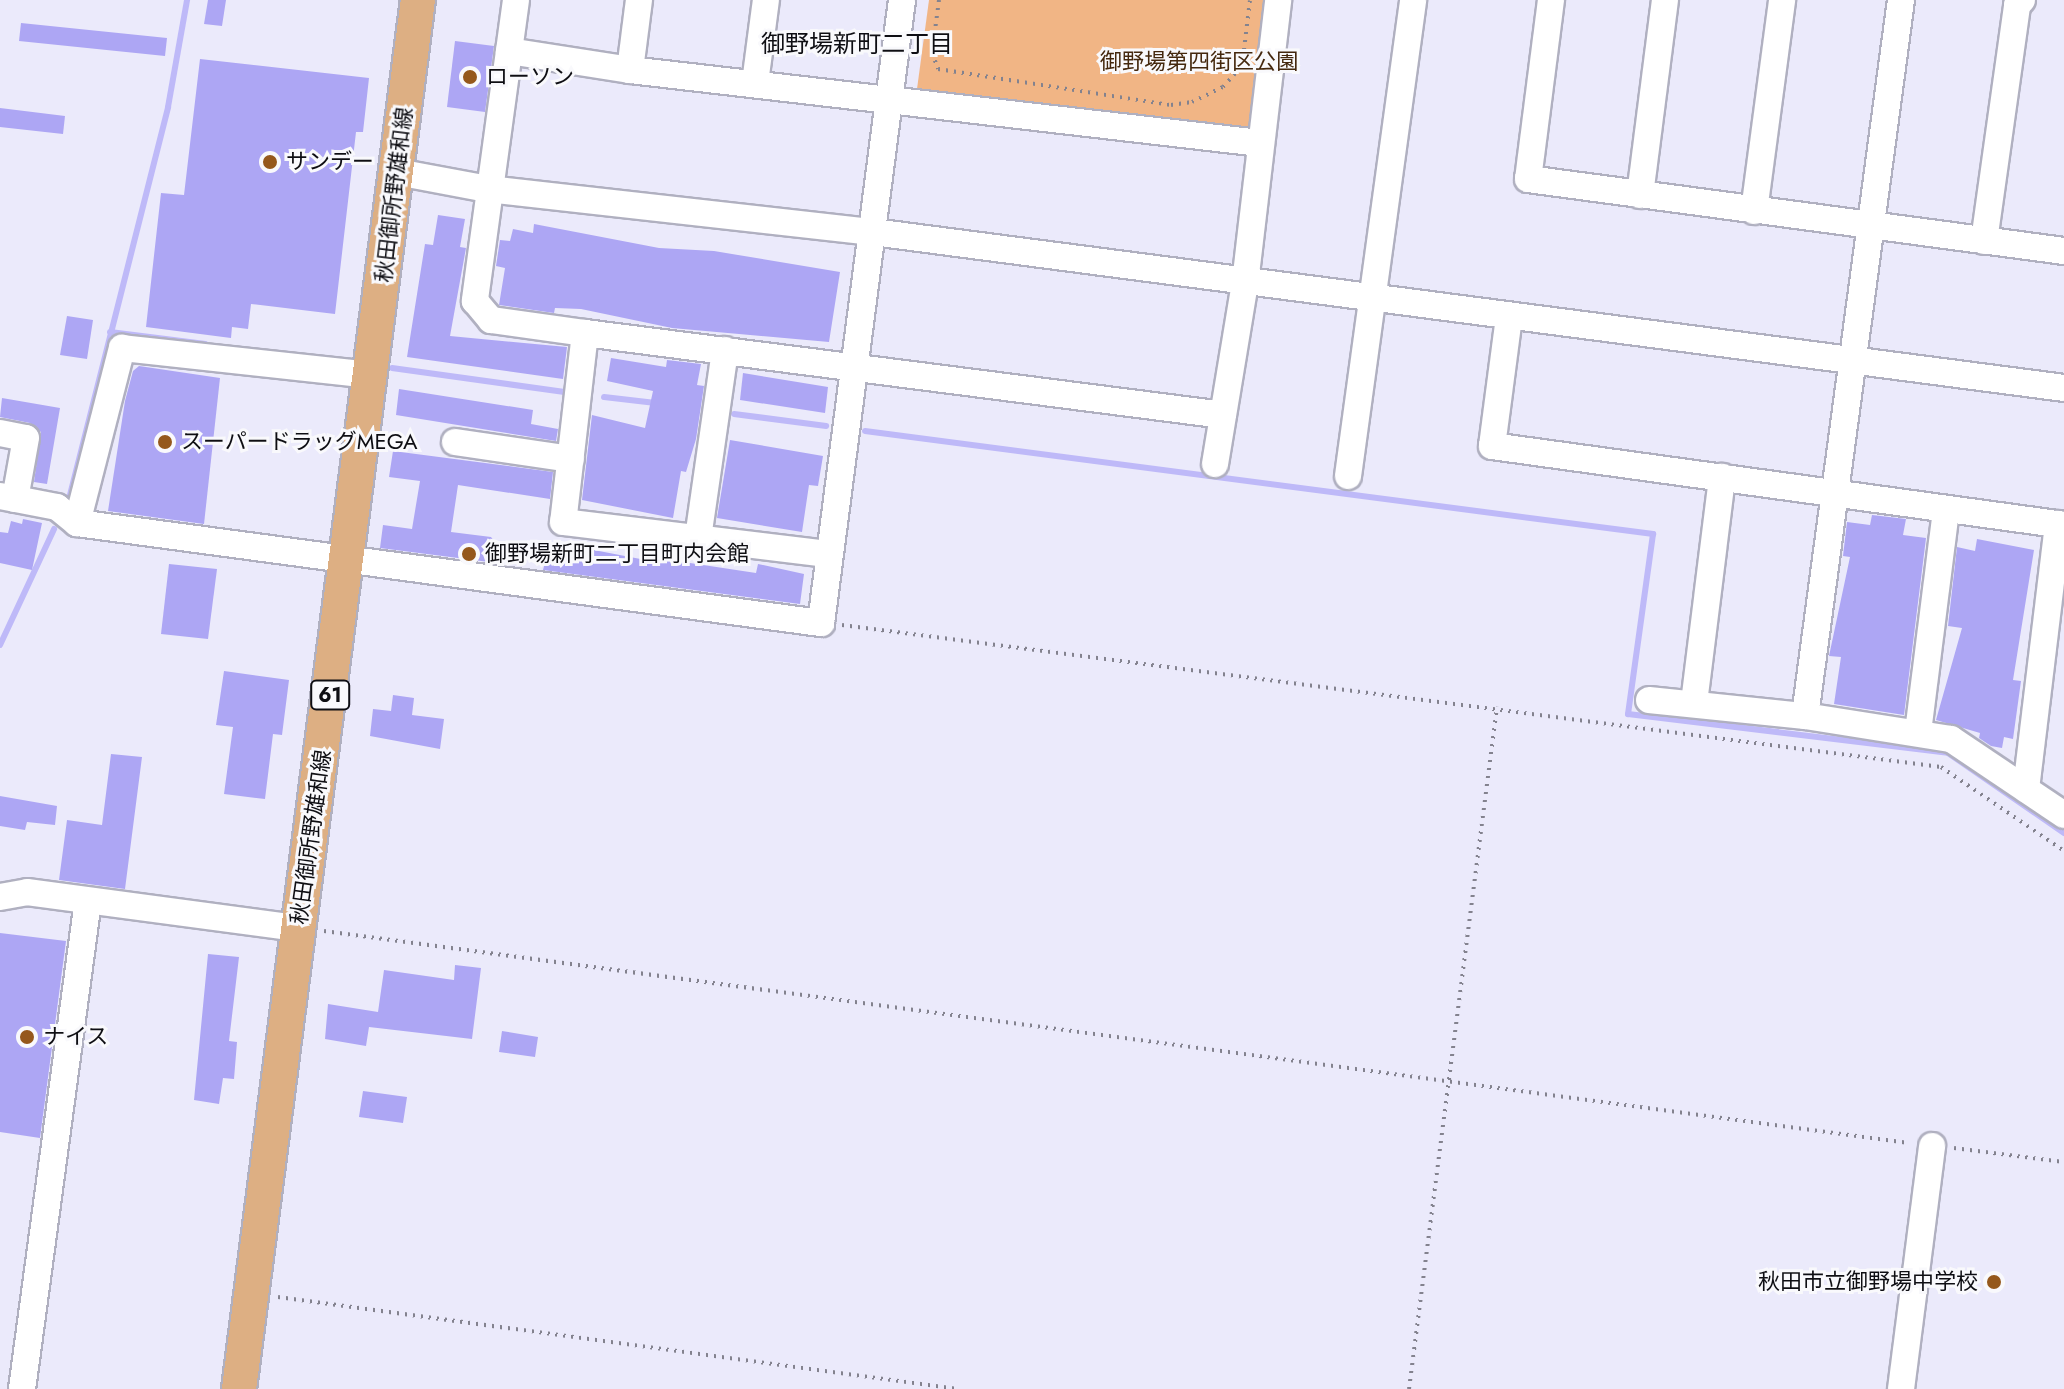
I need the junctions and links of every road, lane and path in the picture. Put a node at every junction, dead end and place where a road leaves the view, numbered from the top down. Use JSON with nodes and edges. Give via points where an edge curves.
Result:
{"nodes":[{"id":1,"x":418,"y":0,"type":"edge"},
{"id":2,"x":516,"y":0,"type":"edge"},
{"id":3,"x":639,"y":0,"type":"edge"},
{"id":4,"x":766,"y":0,"type":"edge"},
{"id":5,"x":902,"y":0,"type":"edge"},
{"id":6,"x":939,"y":0,"type":"edge"},
{"id":7,"x":1250,"y":0,"type":"edge"},
{"id":8,"x":1278,"y":0,"type":"edge"},
{"id":9,"x":1413,"y":0,"type":"edge"},
{"id":10,"x":1551,"y":0,"type":"edge"},
{"id":11,"x":1665,"y":0,"type":"edge"},
{"id":12,"x":1782,"y":0,"type":"edge"},
{"id":13,"x":1901,"y":0,"type":"edge"},
{"id":14,"x":2022,"y":0,"type":"edge"},
{"id":15,"x":509,"y":51,"type":"junction"},
{"id":16,"x":630,"y":70,"type":"junction"},
{"id":17,"x":755,"y":83,"type":"junction"},
{"id":18,"x":888,"y":99,"type":"junction"},
{"id":19,"x":1260,"y":143,"type":"junction"},
{"id":20,"x":397,"y":172,"type":"junction"},
{"id":21,"x":488,"y":189,"type":"junction"},
{"id":22,"x":1640,"y":195,"type":"junction"},
{"id":23,"x":1754,"y":211,"type":"junction"},
{"id":24,"x":1868,"y":226,"type":"junction"},
{"id":25,"x":873,"y":232,"type":"junction"},
{"id":26,"x":1984,"y":241,"type":"junction"},
{"id":27,"x":2064,"y":251,"type":"edge"},
{"id":28,"x":1245,"y":283,"type":"junction"},
{"id":29,"x":1373,"y":299,"type":"junction"},
{"id":30,"x":1509,"y":317,"type":"junction"},
{"id":31,"x":585,"y":333,"type":"junction"},
{"id":32,"x":725,"y":350,"type":"junction"},
{"id":33,"x":1851,"y":360,"type":"junction"},
{"id":34,"x":854,"y":365,"type":"junction"},
{"id":35,"x":372,"y":375,"type":"junction"},
{"id":36,"x":2064,"y":388,"type":"edge"},
{"id":37,"x":1223,"y":415,"type":"junction"},
{"id":38,"x":0,"y":433,"type":"edge"},
{"id":39,"x":455,"y":442,"type":"dead end"},
{"id":40,"x":571,"y":459,"type":"junction"},
{"id":41,"x":1215,"y":464,"type":"dead end"},
{"id":42,"x":1348,"y":476,"type":"dead end"},
{"id":43,"x":1722,"y":477,"type":"junction"},
{"id":44,"x":1834,"y":492,"type":"junction"},
{"id":45,"x":7,"y":497,"type":"edge"},
{"id":46,"x":1946,"y":510,"type":"junction"},
{"id":47,"x":77,"y":523,"type":"junction"},
{"id":48,"x":2061,"y":524,"type":"edge"},
{"id":49,"x":698,"y":538,"type":"junction"},
{"id":50,"x":829,"y":554,"type":"junction"},
{"id":51,"x":348,"y":562,"type":"junction"},
{"id":52,"x":821,"y":623,"type":"junction"},
{"id":53,"x":1649,"y":700,"type":"dead end"},
{"id":54,"x":1694,"y":703,"type":"junction"},
{"id":55,"x":1497,"y":707,"type":"junction"},
{"id":56,"x":1805,"y":716,"type":"junction"},
{"id":57,"x":1918,"y":732,"type":"junction"},
{"id":58,"x":2026,"y":789,"type":"junction"},
{"id":59,"x":2064,"y":815,"type":"edge"},
{"id":60,"x":2064,"y":851,"type":"edge"},
{"id":61,"x":0,"y":897,"type":"edge"},
{"id":62,"x":88,"y":900,"type":"junction"},
{"id":63,"x":298,"y":928,"type":"junction"},
{"id":64,"x":1450,"y":1080,"type":"junction"},
{"id":65,"x":1932,"y":1146,"type":"junction"},
{"id":66,"x":2064,"y":1162,"type":"edge"},
{"id":67,"x":253,"y":1294,"type":"junction"},
{"id":68,"x":22,"y":1389,"type":"edge"},
{"id":69,"x":239,"y":1389,"type":"edge"},
{"id":70,"x":958,"y":1389,"type":"edge"},
{"id":71,"x":1409,"y":1389,"type":"edge"},
{"id":72,"x":1901,"y":1389,"type":"edge"}],
"edges":[{"from":1,"to":20,"type":"main road","name":"秋田御所野雄和線","number":"61"},
{"from":2,"to":15,"type":"street"},
{"from":3,"to":16,"type":"street"},
{"from":4,"to":17,"type":"street"},
{"from":5,"to":18,"type":"street"},
{"from":6,"to":7,"type":"path","via":[[932,53],[938,69],[1171,105],[1192,102],[1223,87],[1242,66]]},
{"from":8,"to":19,"type":"street"},
{"from":9,"to":29,"type":"street"},
{"from":10,"to":22,"type":"street","via":[[1528,179]]},
{"from":11,"to":22,"type":"street"},
{"from":12,"to":23,"type":"street"},
{"from":13,"to":24,"type":"street"},
{"from":14,"to":26,"type":"street","via":[[2017,5]]},
{"from":15,"to":16,"type":"street"},
{"from":15,"to":21,"type":"street"},
{"from":16,"to":17,"type":"street"},
{"from":17,"to":18,"type":"street"},
{"from":18,"to":19,"type":"street"},
{"from":18,"to":25,"type":"street"},
{"from":19,"to":28,"type":"street"},
{"from":20,"to":21,"type":"street"},
{"from":20,"to":35,"type":"main road","name":"秋田御所野雄和線","number":"61"},
{"from":21,"to":25,"type":"street"},
{"from":21,"to":31,"type":"street","via":[[475,301],[491,320]]},
{"from":22,"to":23,"type":"street"},
{"from":23,"to":24,"type":"street"},
{"from":24,"to":26,"type":"street"},
{"from":24,"to":33,"type":"street"},
{"from":25,"to":28,"type":"street"},
{"from":25,"to":34,"type":"street"},
{"from":26,"to":27,"type":"street"},
{"from":28,"to":29,"type":"street"},
{"from":28,"to":37,"type":"street"},
{"from":29,"to":30,"type":"street"},
{"from":29,"to":42,"type":"street"},
{"from":30,"to":33,"type":"street"},
{"from":30,"to":43,"type":"street","via":[[1492,446]]},
{"from":31,"to":32,"type":"street"},
{"from":31,"to":40,"type":"street"},
{"from":32,"to":34,"type":"street"},
{"from":32,"to":49,"type":"street"},
{"from":33,"to":36,"type":"street"},
{"from":33,"to":44,"type":"street"},
{"from":34,"to":37,"type":"street"},
{"from":34,"to":50,"type":"street"},
{"from":35,"to":47,"type":"street","via":[[122,348]]},
{"from":35,"to":51,"type":"main road","name":"秋田御所野雄和線","number":"61"},
{"from":37,"to":41,"type":"street"},
{"from":38,"to":45,"type":"street","via":[[26,438]]},
{"from":39,"to":40,"type":"street"},
{"from":40,"to":49,"type":"street","via":[[563,522]]},
{"from":43,"to":44,"type":"street"},
{"from":43,"to":54,"type":"street"},
{"from":44,"to":46,"type":"street"},
{"from":44,"to":56,"type":"street"},
{"from":45,"to":47,"type":"street","via":[[57,507]]},
{"from":46,"to":48,"type":"street"},
{"from":46,"to":57,"type":"street"},
{"from":47,"to":51,"type":"street"},
{"from":48,"to":58,"type":"street"},
{"from":49,"to":50,"type":"street"},
{"from":50,"to":52,"type":"street"},
{"from":51,"to":52,"type":"street"},
{"from":51,"to":63,"type":"main road","name":"秋田御所野雄和線","number":"61"},
{"from":52,"to":55,"type":"path"},
{"from":53,"to":54,"type":"street"},
{"from":54,"to":56,"type":"street"},
{"from":55,"to":60,"type":"path","via":[[1941,767]]},
{"from":55,"to":64,"type":"path"},
{"from":56,"to":57,"type":"street"},
{"from":57,"to":58,"type":"street","via":[[1951,739]]},
{"from":58,"to":59,"type":"street"},
{"from":61,"to":62,"type":"street","via":[[27,892]]},
{"from":62,"to":63,"type":"street"},
{"from":62,"to":68,"type":"street"},
{"from":63,"to":64,"type":"path"},
{"from":63,"to":67,"type":"main road","name":"秋田御所野雄和線","number":"61"},
{"from":64,"to":65,"type":"path"},
{"from":64,"to":71,"type":"path"},
{"from":65,"to":66,"type":"path"},
{"from":65,"to":72,"type":"street"},
{"from":67,"to":69,"type":"main road","name":"秋田御所野雄和線","number":"61"},
{"from":67,"to":70,"type":"path"}]}
